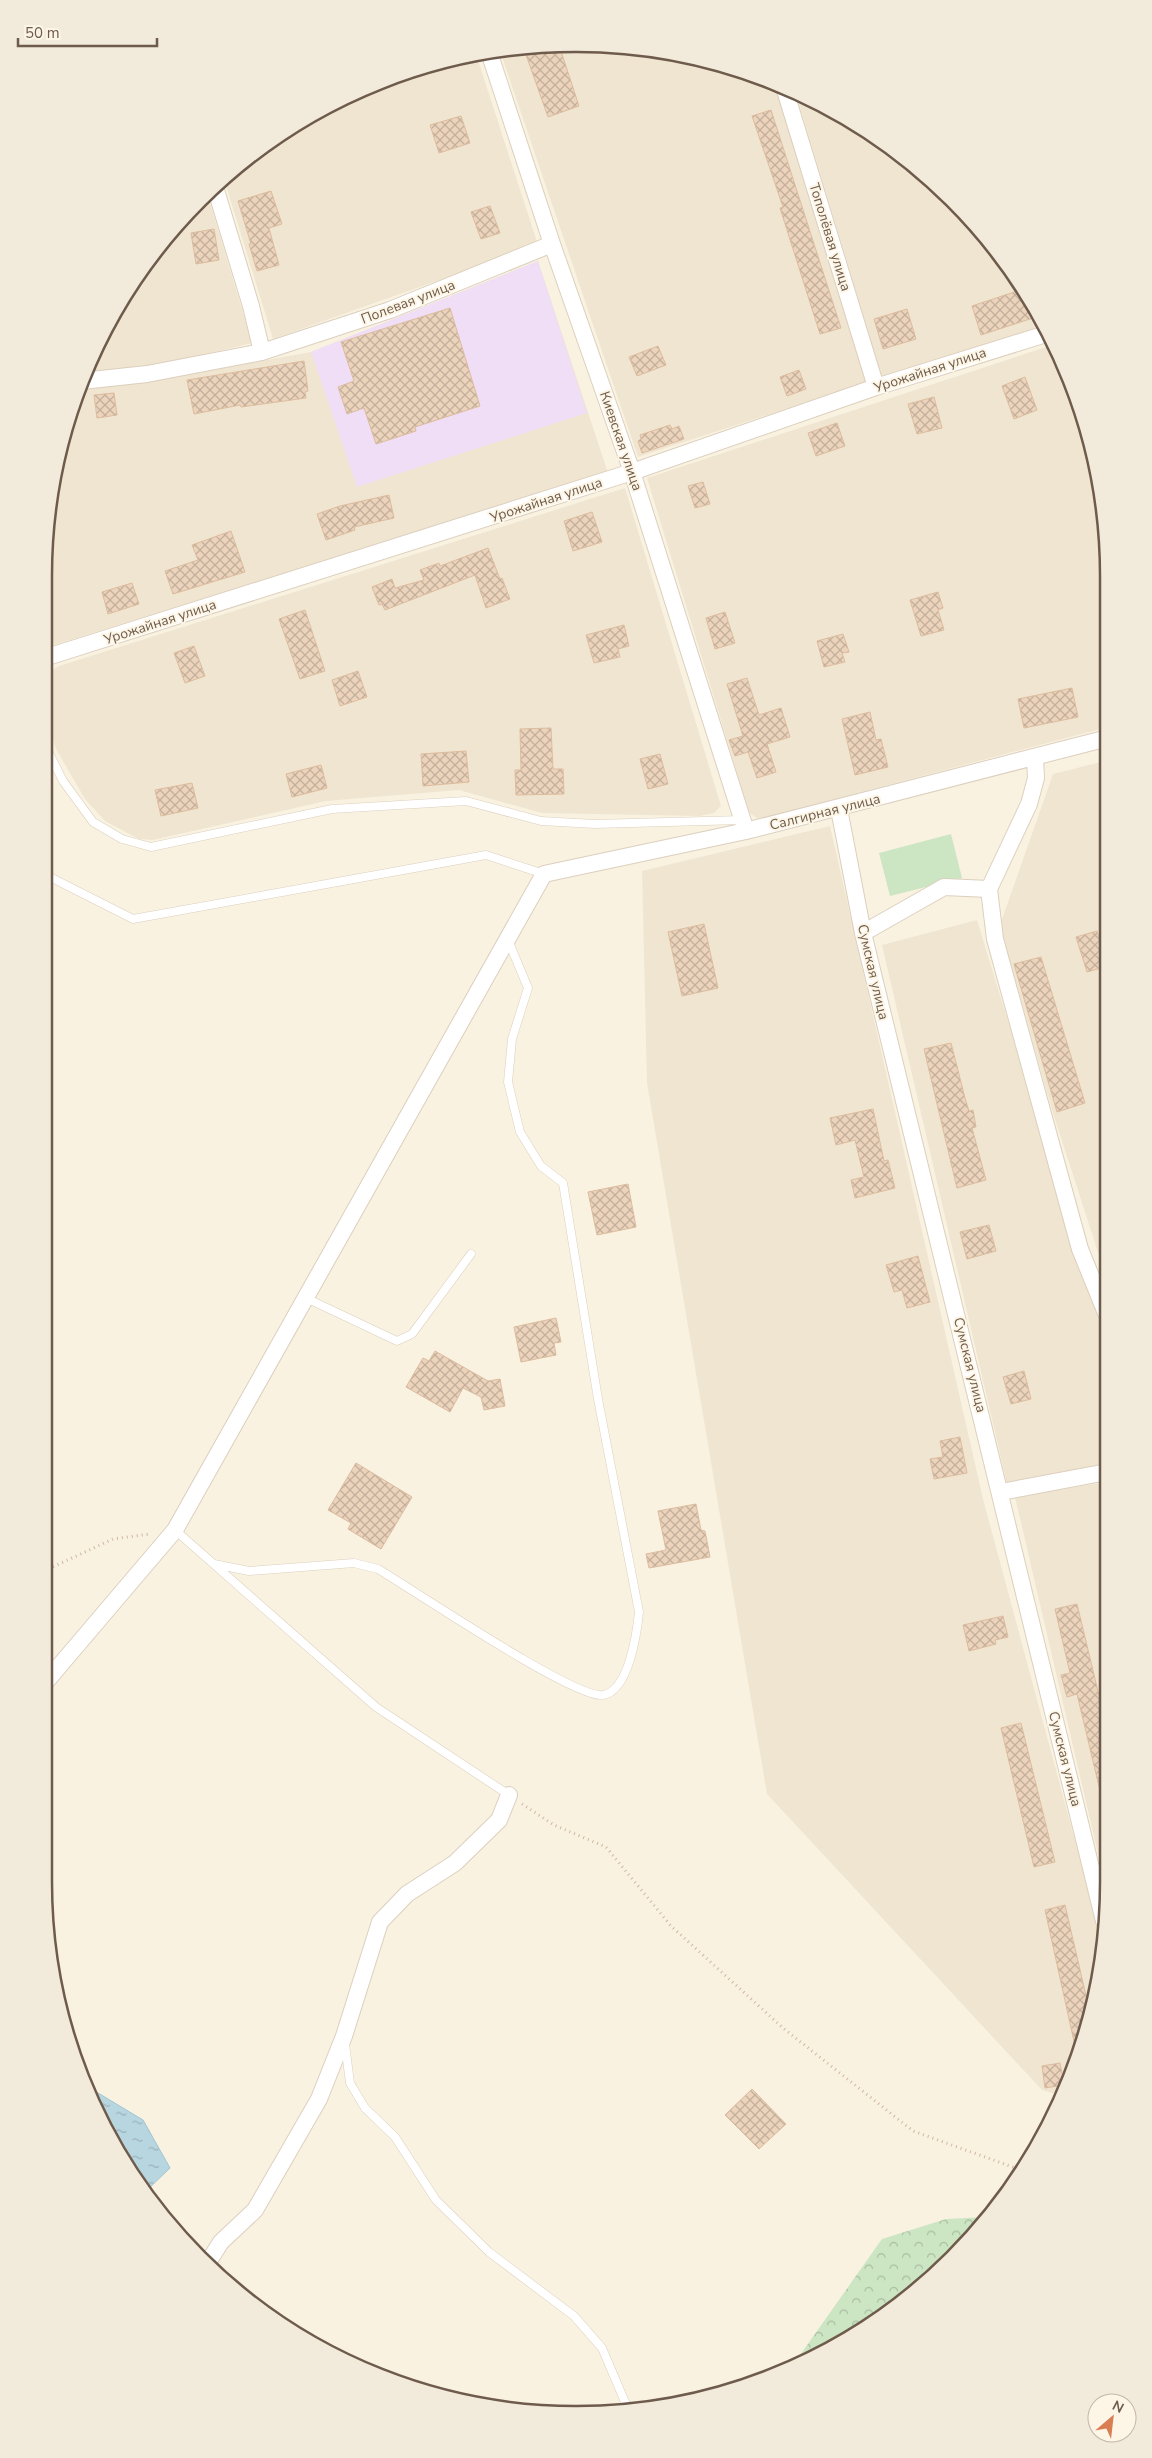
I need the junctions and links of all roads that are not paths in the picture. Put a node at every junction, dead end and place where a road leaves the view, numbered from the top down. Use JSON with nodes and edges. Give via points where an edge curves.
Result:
{"nodes":[{"id":1,"x":492,"y":60,"type":"edge"},
{"id":2,"x":787,"y":97,"type":"edge"},
{"id":3,"x":217,"y":195,"type":"edge"},
{"id":4,"x":552,"y":244,"type":"junction"},
{"id":5,"x":1041,"y":336,"type":"edge"},
{"id":6,"x":262,"y":352,"type":"junction"},
{"id":7,"x":90,"y":380,"type":"edge"},
{"id":8,"x":876,"y":387,"type":"junction"},
{"id":9,"x":632,"y":472,"type":"junction"},
{"id":10,"x":52,"y":655,"type":"edge"},
{"id":11,"x":1100,"y":740,"type":"edge"},
{"id":12,"x":1035,"y":758,"type":"junction"},
{"id":13,"x":52,"y":760,"type":"edge"},
{"id":14,"x":839,"y":809,"type":"junction"},
{"id":15,"x":744,"y":825,"type":"junction"},
{"id":16,"x":544,"y":874,"type":"junction"},
{"id":17,"x":52,"y":878,"type":"edge"},
{"id":18,"x":989,"y":889,"type":"junction"},
{"id":19,"x":863,"y":933,"type":"junction"},
{"id":20,"x":508,"y":938,"type":"junction"},
{"id":21,"x":471,"y":1254,"type":"dead end"},
{"id":22,"x":306,"y":1298,"type":"junction"},
{"id":23,"x":1100,"y":1298,"type":"edge"},
{"id":24,"x":1100,"y":1473,"type":"edge"},
{"id":25,"x":1001,"y":1492,"type":"junction"},
{"id":26,"x":175,"y":1530,"type":"junction"},
{"id":27,"x":214,"y":1564,"type":"junction"},
{"id":28,"x":52,"y":1675,"type":"edge"},
{"id":29,"x":509,"y":1795,"type":"joint"},
{"id":30,"x":1099,"y":1900,"type":"edge"},
{"id":31,"x":344,"y":2036,"type":"junction"},
{"id":32,"x":212,"y":2257,"type":"edge"},
{"id":33,"x":625,"y":2403,"type":"edge"}],
"edges":[{"from":1,"to":4,"type":"street","name":"Киевская улица"},
{"from":2,"to":8,"type":"street","name":"Тополёвая улица"},
{"from":3,"to":6,"type":"street"},
{"from":4,"to":6,"type":"street","name":"Полевая улица","via":[[390,310]]},
{"from":4,"to":9,"type":"street","name":"Киевская улица"},
{"from":5,"to":8,"type":"street","name":"Урожайная улица"},
{"from":6,"to":7,"type":"street","name":"Полевая улица","via":[[147,374]]},
{"from":8,"to":9,"type":"street","name":"Урожайная улица"},
{"from":9,"to":10,"type":"street","name":"Урожайная улица"},
{"from":9,"to":15,"type":"street","name":"Киевская улица"},
{"from":11,"to":12,"type":"street","name":"Салгирная улица"},
{"from":12,"to":14,"type":"street","name":"Салгирная улица"},
{"from":12,"to":18,"type":"street","via":[[1036,778],[1029,804]]},
{"from":13,"to":15,"type":"lane","via":[[63,782],[93,822],[122,839],[151,847],[332,810],[466,802],[541,821]]},
{"from":14,"to":15,"type":"street","name":"Салгирная улица"},
{"from":14,"to":19,"type":"street","name":"Сумская улица"},
{"from":15,"to":16,"type":"street","name":"Салгирная улица"},
{"from":16,"to":17,"type":"lane","via":[[486,855],[133,919]]},
{"from":16,"to":20,"type":"street"},
{"from":18,"to":19,"type":"street","via":[[944,887]]},
{"from":18,"to":23,"type":"street","via":[[995,938],[1080,1249]]},
{"from":19,"to":25,"type":"street","name":"Сумская улица"},
{"from":20,"to":22,"type":"street"},
{"from":20,"to":27,"type":"lane","via":[[528,988],[512,1040],[508,1082],[520,1132],[541,1166],[563,1182],[598,1399],[639,1612],[636,1644],[625,1672],[614,1689],[605,1695],[580,1691],[378,1569],[354,1563],[249,1571]]},
{"from":21,"to":22,"type":"lane","via":[[412,1334],[397,1341]]},
{"from":22,"to":26,"type":"street"},
{"from":24,"to":25,"type":"street"},
{"from":25,"to":30,"type":"street","name":"Сумская улица"},
{"from":26,"to":27,"type":"lane"},
{"from":26,"to":28,"type":"street"},
{"from":27,"to":29,"type":"lane","via":[[376,1707]]},
{"from":29,"to":31,"type":"street","via":[[499,1820],[462,1856],[407,1894],[380,1922]]},
{"from":31,"to":32,"type":"street","via":[[319,2099],[255,2210],[222,2242]]},
{"from":31,"to":33,"type":"lane","via":[[350,2083],[365,2108],[395,2137],[436,2200],[489,2252],[574,2316],[602,2348]]}]}
